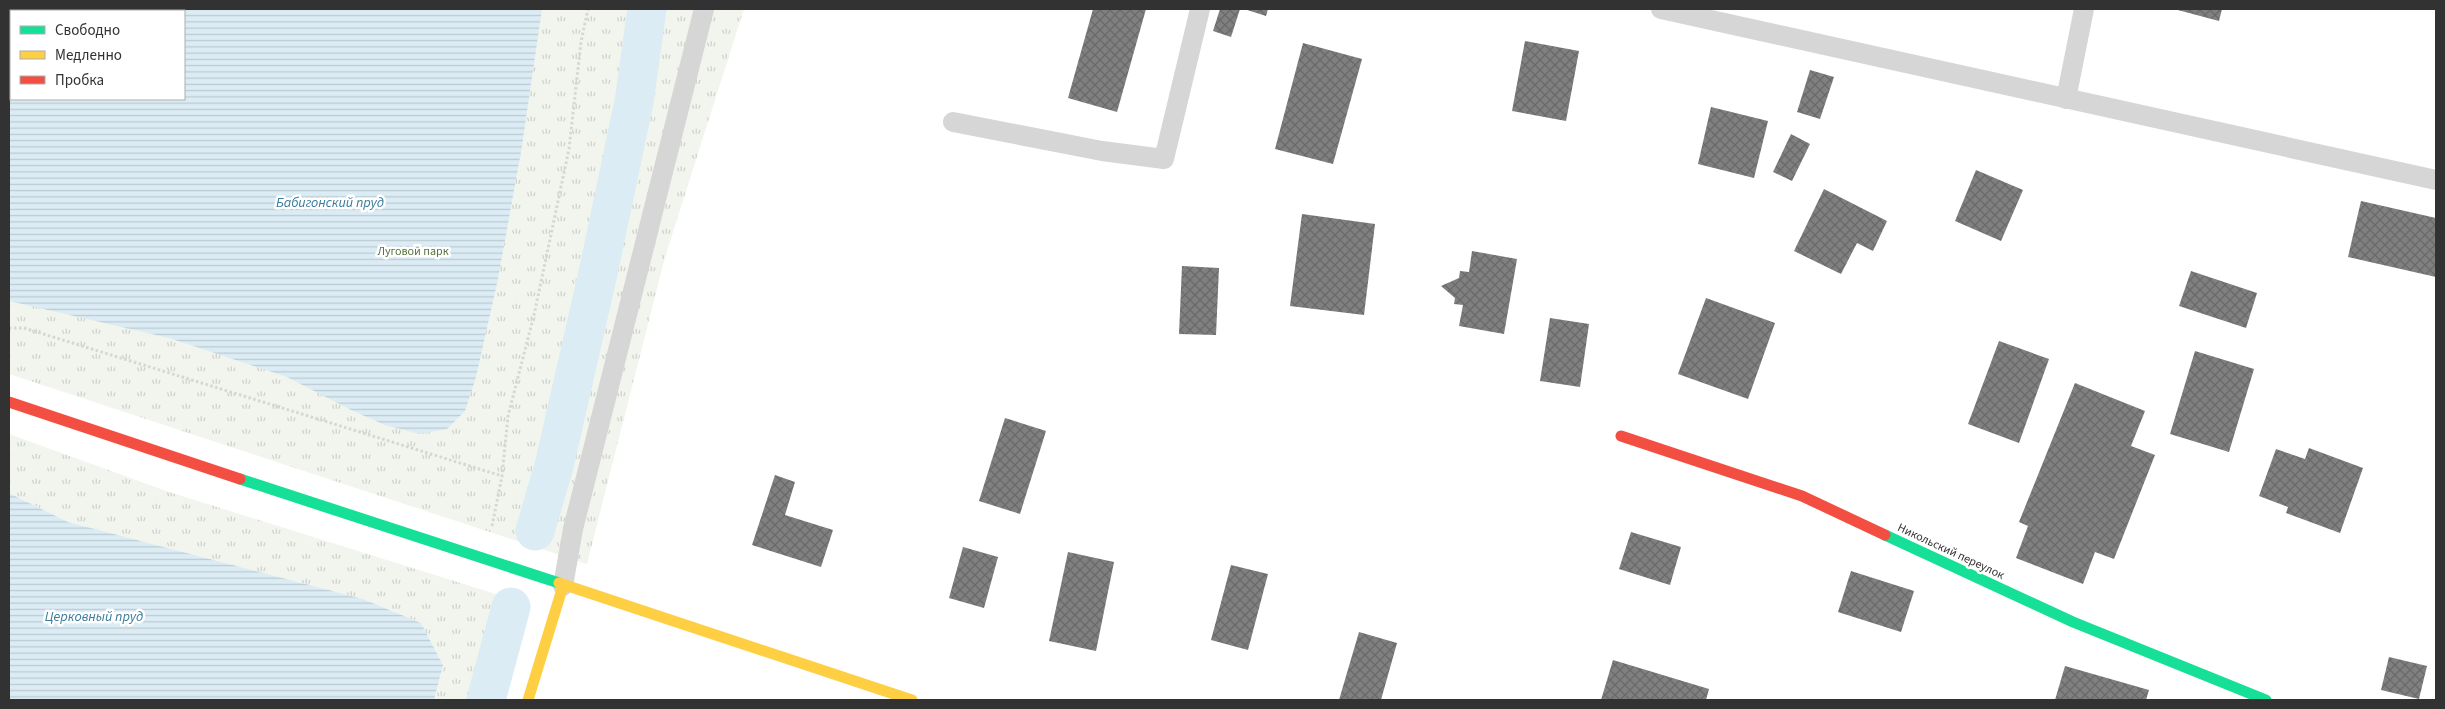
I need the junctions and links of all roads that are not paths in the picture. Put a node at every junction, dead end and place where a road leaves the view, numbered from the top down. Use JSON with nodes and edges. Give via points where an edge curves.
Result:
{"nodes":[{"id":1,"x":704,"y":9,"type":"edge"},
{"id":2,"x":1200,"y":9,"type":"edge"},
{"id":3,"x":1661,"y":9,"type":"edge"},
{"id":4,"x":2084,"y":9,"type":"edge"},
{"id":5,"x":2066,"y":99,"type":"junction"},
{"id":6,"x":953,"y":122,"type":"dead end"},
{"id":7,"x":2436,"y":180,"type":"edge"},
{"id":8,"x":9,"y":402,"type":"edge"},
{"id":9,"x":1621,"y":436,"type":"dead end"},
{"id":10,"x":563,"y":586,"type":"junction"},
{"id":11,"x":528,"y":700,"type":"edge"},
{"id":12,"x":912,"y":700,"type":"edge"},
{"id":13,"x":2266,"y":700,"type":"edge"}],
"edges":[{"from":1,"to":10,"type":"lane","via":[[573,529]]},
{"from":2,"to":6,"type":"lane","via":[[1164,160]]},
{"from":3,"to":5,"type":"lane"},
{"from":4,"to":5,"type":"lane"},
{"from":5,"to":7,"type":"lane"},
{"from":8,"to":10,"type":"street"},
{"from":9,"to":13,"type":"street","name":"Никольский переулок","via":[[1802,496],[2073,622]]},
{"from":10,"to":11,"type":"street"},
{"from":10,"to":12,"type":"street"}]}
